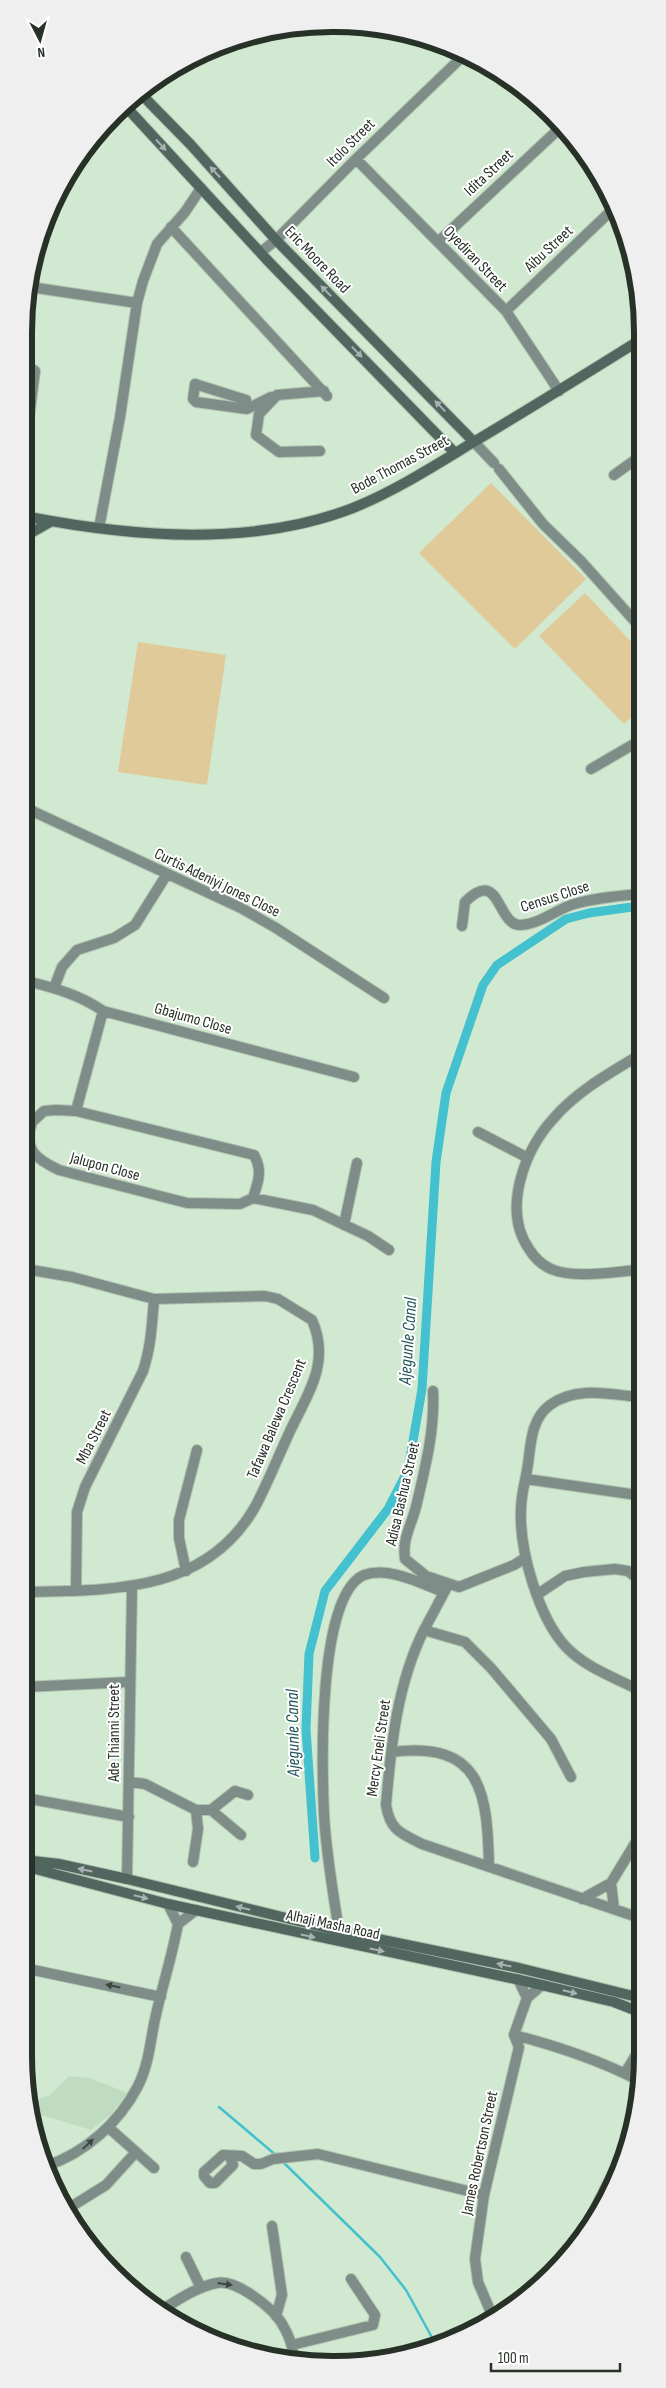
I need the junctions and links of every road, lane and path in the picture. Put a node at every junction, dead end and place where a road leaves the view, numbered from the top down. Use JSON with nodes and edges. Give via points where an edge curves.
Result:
{"nodes":[{"id":1,"x":459,"y":60,"type":"edge"},
{"id":2,"x":146,"y":99,"type":"edge"},
{"id":3,"x":130,"y":112,"type":"edge"},
{"id":4,"x":556,"y":132,"type":"edge"},
{"id":5,"x":356,"y":159,"type":"junction"},
{"id":6,"x":201,"y":188,"type":"junction"},
{"id":7,"x":609,"y":213,"type":"edge"},
{"id":8,"x":171,"y":227,"type":"junction"},
{"id":9,"x":276,"y":240,"type":"junction"},
{"id":10,"x":438,"y":242,"type":"junction"},
{"id":11,"x":261,"y":252,"type":"junction"},
{"id":12,"x":36,"y":289,"type":"edge"},
{"id":13,"x":137,"y":303,"type":"junction"},
{"id":14,"x":506,"y":311,"type":"junction"},
{"id":15,"x":634,"y":344,"type":"edge"},
{"id":16,"x":33,"y":370,"type":"edge"},
{"id":17,"x":33,"y":387,"type":"edge"},
{"id":18,"x":559,"y":391,"type":"junction"},
{"id":19,"x":277,"y":395,"type":"junction"},
{"id":20,"x":246,"y":409,"type":"junction"},
{"id":21,"x":474,"y":442,"type":"junction"},
{"id":22,"x":320,"y":451,"type":"dead end"},
{"id":23,"x":455,"y":453,"type":"junction"},
{"id":24,"x":634,"y":461,"type":"edge"},
{"id":25,"x":614,"y":475,"type":"dead end"},
{"id":26,"x":33,"y":518,"type":"edge"},
{"id":27,"x":52,"y":521,"type":"junction"},
{"id":28,"x":99,"y":528,"type":"junction"},
{"id":29,"x":33,"y":532,"type":"edge"},
{"id":30,"x":634,"y":620,"type":"edge"},
{"id":31,"x":634,"y":744,"type":"edge"},
{"id":32,"x":591,"y":770,"type":"dead end"},
{"id":33,"x":33,"y":811,"type":"edge"},
{"id":34,"x":167,"y":874,"type":"junction"},
{"id":35,"x":634,"y":895,"type":"edge"},
{"id":36,"x":462,"y":926,"type":"dead end"},
{"id":37,"x":33,"y":982,"type":"edge"},
{"id":38,"x":54,"y":988,"type":"junction"},
{"id":39,"x":384,"y":998,"type":"dead end"},
{"id":40,"x":103,"y":1011,"type":"junction"},
{"id":41,"x":634,"y":1058,"type":"edge"},
{"id":42,"x":354,"y":1077,"type":"dead end"},
{"id":43,"x":76,"y":1111,"type":"junction"},
{"id":44,"x":33,"y":1121,"type":"edge"},
{"id":45,"x":478,"y":1132,"type":"dead end"},
{"id":46,"x":33,"y":1154,"type":"edge"},
{"id":47,"x":528,"y":1158,"type":"junction"},
{"id":48,"x":357,"y":1163,"type":"dead end"},
{"id":49,"x":253,"y":1198,"type":"junction"},
{"id":50,"x":344,"y":1225,"type":"junction"},
{"id":51,"x":389,"y":1250,"type":"dead end"},
{"id":52,"x":33,"y":1270,"type":"edge"},
{"id":53,"x":634,"y":1270,"type":"edge"},
{"id":54,"x":154,"y":1299,"type":"junction"},
{"id":55,"x":433,"y":1391,"type":"dead end"},
{"id":56,"x":634,"y":1397,"type":"edge"},
{"id":57,"x":197,"y":1450,"type":"dead end"},
{"id":58,"x":526,"y":1479,"type":"junction"},
{"id":59,"x":634,"y":1494,"type":"edge"},
{"id":60,"x":525,"y":1558,"type":"junction"},
{"id":61,"x":405,"y":1560,"type":"junction"},
{"id":62,"x":186,"y":1571,"type":"junction"},
{"id":63,"x":391,"y":1574,"type":"junction"},
{"id":64,"x":634,"y":1576,"type":"edge"},
{"id":65,"x":132,"y":1587,"type":"junction"},
{"id":66,"x":446,"y":1588,"type":"junction"},
{"id":67,"x":76,"y":1591,"type":"junction"},
{"id":68,"x":33,"y":1592,"type":"edge"},
{"id":69,"x":538,"y":1594,"type":"junction"},
{"id":70,"x":424,"y":1630,"type":"junction"},
{"id":71,"x":129,"y":1682,"type":"junction"},
{"id":72,"x":33,"y":1687,"type":"edge"},
{"id":73,"x":634,"y":1688,"type":"edge"},
{"id":74,"x":392,"y":1752,"type":"junction"},
{"id":75,"x":571,"y":1777,"type":"dead end"},
{"id":76,"x":130,"y":1782,"type":"junction"},
{"id":77,"x":248,"y":1795,"type":"dead end"},
{"id":78,"x":33,"y":1800,"type":"edge"},
{"id":79,"x":196,"y":1810,"type":"junction"},
{"id":80,"x":211,"y":1810,"type":"junction"},
{"id":81,"x":129,"y":1818,"type":"junction"},
{"id":82,"x":240,"y":1835,"type":"dead end"},
{"id":83,"x":634,"y":1845,"type":"edge"},
{"id":84,"x":33,"y":1856,"type":"edge"},
{"id":85,"x":33,"y":1861,"type":"edge"},
{"id":86,"x":193,"y":1862,"type":"dead end"},
{"id":87,"x":59,"y":1864,"type":"junction"},
{"id":88,"x":488,"y":1865,"type":"junction"},
{"id":89,"x":33,"y":1868,"type":"edge"},
{"id":90,"x":33,"y":1873,"type":"edge"},
{"id":91,"x":60,"y":1876,"type":"junction"},
{"id":92,"x":127,"y":1879,"type":"junction"},
{"id":93,"x":611,"y":1883,"type":"junction"},
{"id":94,"x":582,"y":1900,"type":"junction"},
{"id":95,"x":168,"y":1904,"type":"junction"},
{"id":96,"x":196,"y":1910,"type":"junction"},
{"id":97,"x":614,"y":1910,"type":"junction"},
{"id":98,"x":634,"y":1915,"type":"edge"},
{"id":99,"x":178,"y":1924,"type":"junction"},
{"id":100,"x":335,"y":1930,"type":"junction"},
{"id":101,"x":33,"y":1970,"type":"edge"},
{"id":102,"x":518,"y":1980,"type":"junction"},
{"id":103,"x":542,"y":1985,"type":"junction"},
{"id":104,"x":634,"y":1996,"type":"edge"},
{"id":105,"x":161,"y":1997,"type":"junction"},
{"id":106,"x":527,"y":1998,"type":"junction"},
{"id":107,"x":634,"y":2009,"type":"edge"},
{"id":108,"x":514,"y":2035,"type":"junction"},
{"id":109,"x":634,"y":2059,"type":"edge"},
{"id":110,"x":625,"y":2073,"type":"junction"},
{"id":111,"x":633,"y":2077,"type":"edge"},
{"id":112,"x":108,"y":2127,"type":"junction"},
{"id":113,"x":136,"y":2152,"type":"junction"},
{"id":114,"x":230,"y":2157,"type":"dead end"},
{"id":115,"x":52,"y":2163,"type":"edge"},
{"id":116,"x":154,"y":2168,"type":"dead end"},
{"id":117,"x":484,"y":2195,"type":"junction"},
{"id":118,"x":73,"y":2205,"type":"edge"},
{"id":119,"x":272,"y":2226,"type":"dead end"},
{"id":120,"x":186,"y":2257,"type":"dead end"},
{"id":121,"x":196,"y":2261,"type":"dead end"},
{"id":122,"x":195,"y":2275,"type":"junction"},
{"id":123,"x":351,"y":2278,"type":"dead end"},
{"id":124,"x":201,"y":2288,"type":"junction"},
{"id":125,"x":168,"y":2306,"type":"edge"},
{"id":126,"x":490,"y":2311,"type":"edge"},
{"id":127,"x":276,"y":2316,"type":"junction"},
{"id":128,"x":292,"y":2345,"type":"junction"},
{"id":129,"x":293,"y":2353,"type":"edge"}],
"edges":[{"from":1,"to":5,"type":"street","name":"Itolo Street"},
{"from":9,"to":2,"type":"street","name":"Eric Moore Road","one_way":true},
{"from":3,"to":6,"type":"street","one_way":true},
{"from":4,"to":10,"type":"street","name":"Idita Street"},
{"from":5,"to":9,"type":"street","name":"Itolo Street"},
{"from":5,"to":10,"type":"street","name":"Oyediran Street"},
{"from":6,"to":8,"type":"street"},
{"from":6,"to":11,"type":"street"},
{"from":7,"to":14,"type":"street","name":"Aibu Street"},
{"from":8,"to":13,"type":"street","via":[[157,244]]},
{"from":8,"to":19,"type":"street","via":[[326,393]]},
{"from":9,"to":11,"type":"street","name":"Itolo Street"},
{"from":21,"to":9,"type":"street","name":"Eric Moore Road","one_way":true},
{"from":10,"to":14,"type":"street","name":"Oyediran Street"},
{"from":11,"to":23,"type":"street","one_way":true},
{"from":12,"to":13,"type":"street"},
{"from":13,"to":28,"type":"street"},
{"from":14,"to":18,"type":"street","name":"Oyediran Street"},
{"from":15,"to":18,"type":"street","name":"Bode Thomas Street"},
{"from":16,"to":17,"type":"street"},
{"from":18,"to":21,"type":"street","name":"Bode Thomas Street"},
{"from":19,"to":20,"type":"street"},
{"from":19,"to":22,"type":"street","via":[[259,414],[256,435],[279,452]]},
{"from":20,"to":20,"type":"street","via":[[246,400],[195,384],[193,398],[196,402]]},
{"from":21,"to":23,"type":"street","name":"Bode Thomas Street"},
{"from":21,"to":30,"type":"street","via":[[543,524]]},
{"from":23,"to":28,"type":"street","name":"Bode Thomas Street","via":[[393,489],[352,508],[313,520],[225,534],[185,536]]},
{"from":24,"to":25,"type":"street"},
{"from":26,"to":27,"type":"street","name":"Bode Thomas Street"},
{"from":27,"to":28,"type":"street","name":"Bode Thomas Street"},
{"from":27,"to":29,"type":"street"},
{"from":31,"to":32,"type":"street"},
{"from":33,"to":34,"type":"street","name":"Curtis Adeniyi Jones Close"},
{"from":34,"to":38,"type":"street","via":[[135,925],[114,938],[77,950],[62,967]]},
{"from":34,"to":39,"type":"street","name":"Curtis Adeniyi Jones Close","via":[[241,908]]},
{"from":35,"to":36,"type":"street","name":"Census Close","via":[[574,904],[528,924],[518,925],[510,920],[492,893],[486,890],[477,892],[465,902]]},
{"from":37,"to":38,"type":"street","name":"Gbajumo Close"},
{"from":38,"to":40,"type":"street","name":"Gbajumo Close","via":[[87,1000]]},
{"from":40,"to":42,"type":"street","name":"Gbajumo Close"},
{"from":40,"to":43,"type":"street"},
{"from":41,"to":47,"type":"street","via":[[590,1085],[553,1118],[538,1137]]},
{"from":43,"to":44,"type":"street","name":"Jalupon Close","via":[[44,1111]]},
{"from":43,"to":49,"type":"street","name":"Jalupon Close","via":[[254,1155],[260,1164],[260,1173]]},
{"from":45,"to":47,"type":"street"},
{"from":46,"to":49,"type":"street","name":"Jalupon Close","via":[[41,1162],[59,1170],[187,1203],[240,1204]]},
{"from":47,"to":53,"type":"street","via":[[518,1192],[517,1218],[522,1239],[534,1258],[551,1269],[581,1274]]},
{"from":48,"to":50,"type":"street"},
{"from":49,"to":50,"type":"street","name":"Jalupon Close","via":[[313,1210]]},
{"from":50,"to":51,"type":"street","name":"Jalupon Close"},
{"from":52,"to":54,"type":"street","name":"Tafawa Balewa Crescent"},
{"from":54,"to":62,"type":"street","name":"Tafawa Balewa Crescent","via":[[265,1296],[278,1299],[312,1320],[320,1344],[319,1364],[312,1386],[254,1508],[215,1554]]},
{"from":54,"to":67,"type":"street","name":"Mba Street","via":[[151,1340],[143,1371],[85,1487],[77,1512]]},
{"from":55,"to":61,"type":"street","name":"Adisa Bashua Street","via":[[433,1428],[415,1510],[403,1546]]},
{"from":56,"to":58,"type":"street","via":[[592,1392],[573,1394],[548,1406],[534,1428]]},
{"from":57,"to":62,"type":"street","via":[[179,1520]]},
{"from":58,"to":59,"type":"street"},
{"from":58,"to":60,"type":"street","via":[[521,1507]]},
{"from":60,"to":66,"type":"street","name":"Adisa Bashua Street","via":[[459,1587]]},
{"from":60,"to":69,"type":"street"},
{"from":61,"to":63,"type":"street"},
{"from":61,"to":66,"type":"street","name":"Adisa Bashua Street"},
{"from":62,"to":65,"type":"street","name":"Tafawa Balewa Crescent"},
{"from":63,"to":66,"type":"street"},
{"from":63,"to":100,"type":"street","via":[[376,1573],[354,1583],[343,1598],[332,1631],[323,1744],[324,1815]]},
{"from":64,"to":69,"type":"street","via":[[615,1569],[584,1572],[565,1576]]},
{"from":65,"to":67,"type":"street","name":"Tafawa Balewa Crescent"},
{"from":65,"to":71,"type":"street","name":"Ade Thianni Street"},
{"from":66,"to":70,"type":"street","name":"Mercy Eneli Street"},
{"from":67,"to":68,"type":"street","name":"Tafawa Balewa Crescent"},
{"from":69,"to":73,"type":"street","via":[[565,1646],[584,1663]]},
{"from":70,"to":74,"type":"street","name":"Mercy Eneli Street","via":[[409,1665]]},
{"from":70,"to":75,"type":"street","via":[[464,1642],[491,1668],[551,1739]]},
{"from":71,"to":72,"type":"street"},
{"from":71,"to":76,"type":"street","name":"Ade Thianni Street"},
{"from":74,"to":88,"type":"street","name":"Mercy Eneli Street","via":[[386,1805],[393,1828],[422,1844]]},
{"from":74,"to":88,"type":"street","via":[[439,1752],[469,1771],[476,1780],[485,1808]]},
{"from":76,"to":79,"type":"street","via":[[145,1784]]},
{"from":76,"to":81,"type":"street","name":"Ade Thianni Street"},
{"from":77,"to":80,"type":"street","via":[[240,1791],[231,1792]]},
{"from":78,"to":81,"type":"street"},
{"from":79,"to":80,"type":"street"},
{"from":79,"to":86,"type":"street","via":[[198,1829]]},
{"from":80,"to":82,"type":"street"},
{"from":81,"to":92,"type":"street","name":"Ade Thianni Street"},
{"from":83,"to":93,"type":"street"},
{"from":84,"to":87,"type":"street"},
{"from":85,"to":87,"type":"street","name":"Alhaji Masha Road"},
{"from":92,"to":87,"type":"street","name":"Alhaji Masha Road","one_way":true},
{"from":88,"to":94,"type":"street","name":"Mercy Eneli Street"},
{"from":89,"to":91,"type":"street","name":"Alhaji Masha Road"},
{"from":90,"to":91,"type":"street"},
{"from":91,"to":95,"type":"street","name":"Alhaji Masha Road","one_way":true},
{"from":100,"to":92,"type":"street","name":"Alhaji Masha Road","one_way":true},
{"from":93,"to":94,"type":"street"},
{"from":93,"to":97,"type":"street"},
{"from":94,"to":97,"type":"street","name":"Mercy Eneli Street"},
{"from":95,"to":96,"type":"street","name":"Alhaji Masha Road"},
{"from":95,"to":99,"type":"street"},
{"from":96,"to":99,"type":"street"},
{"from":96,"to":102,"type":"street","name":"Alhaji Masha Road","one_way":true},
{"from":97,"to":98,"type":"street","name":"Mercy Eneli Street"},
{"from":99,"to":105,"type":"street"},
{"from":104,"to":100,"type":"street","name":"Alhaji Masha Road","one_way":true,"via":[[529,1970]]},
{"from":105,"to":101,"type":"street","one_way":true},
{"from":102,"to":103,"type":"street","name":"Alhaji Masha Road"},
{"from":102,"to":106,"type":"street"},
{"from":103,"to":106,"type":"street"},
{"from":103,"to":107,"type":"street","name":"Alhaji Masha Road","one_way":true},
{"from":105,"to":112,"type":"street","via":[[150,2052],[139,2085]]},
{"from":106,"to":108,"type":"street","name":"James Robertson Street"},
{"from":108,"to":110,"type":"street","via":[[559,2046]]},
{"from":108,"to":117,"type":"street","name":"James Robertson Street","via":[[519,2047]]},
{"from":109,"to":110,"type":"street"},
{"from":110,"to":111,"type":"street"},
{"from":112,"to":113,"type":"street"},
{"from":115,"to":112,"type":"street","one_way":true,"via":[[79,2152]]},
{"from":113,"to":116,"type":"street"},
{"from":113,"to":118,"type":"street","via":[[106,2185]]},
{"from":114,"to":117,"type":"street","via":[[242,2156],[260,2164],[273,2159],[318,2154]]},
{"from":117,"to":126,"type":"street","name":"James Robertson Street","via":[[475,2259],[478,2282]]},
{"from":119,"to":127,"type":"street","via":[[282,2294]]},
{"from":120,"to":122,"type":"street"},
{"from":121,"to":122,"type":"street"},
{"from":122,"to":124,"type":"street"},
{"from":123,"to":128,"type":"street","via":[[375,2315],[373,2325]]},
{"from":124,"to":125,"type":"street"},
{"from":124,"to":127,"type":"street","one_way":true,"via":[[218,2282],[235,2286]]},
{"from":127,"to":128,"type":"street"},
{"from":128,"to":129,"type":"street"}]}
